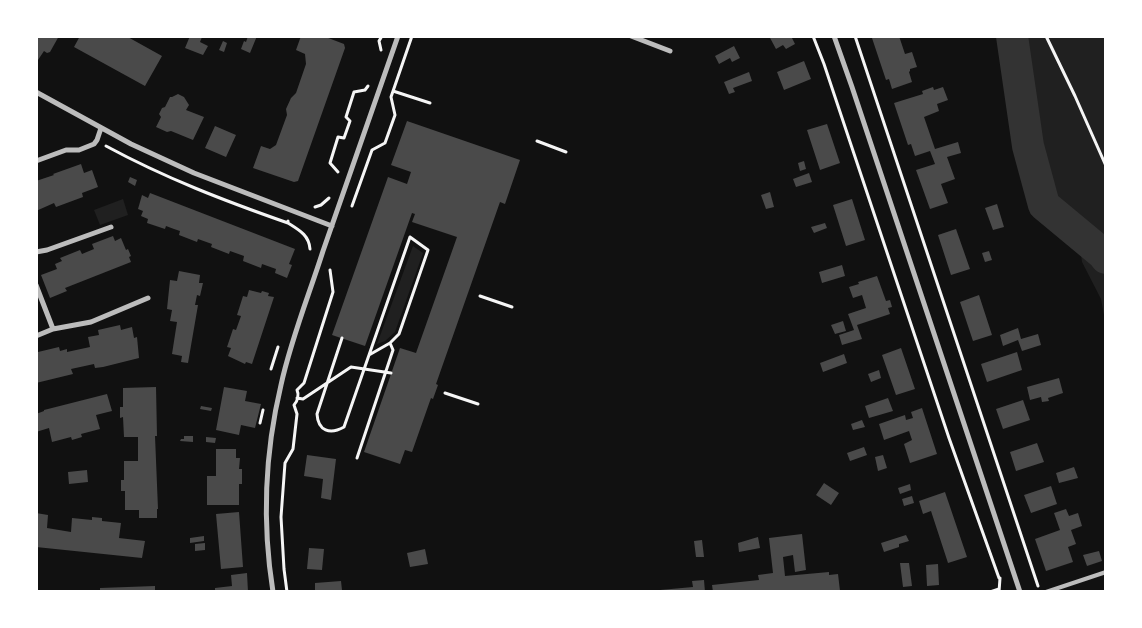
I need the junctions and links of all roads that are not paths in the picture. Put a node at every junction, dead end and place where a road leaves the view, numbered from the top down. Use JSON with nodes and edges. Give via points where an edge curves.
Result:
{"nodes":[{"id":1,"x":398,"y":36,"type":"edge"},
{"id":2,"x":631,"y":36,"type":"edge"},
{"id":3,"x":834,"y":36,"type":"edge"},
{"id":4,"x":670,"y":50,"type":"dead end"},
{"id":5,"x":36,"y":92,"type":"edge"},
{"id":6,"x":101,"y":128,"type":"junction"},
{"id":7,"x":36,"y":161,"type":"edge"},
{"id":8,"x":332,"y":226,"type":"junction"},
{"id":9,"x":111,"y":227,"type":"dead end"},
{"id":10,"x":36,"y":252,"type":"edge"},
{"id":11,"x":36,"y":285,"type":"edge"},
{"id":12,"x":148,"y":298,"type":"dead end"},
{"id":13,"x":53,"y":329,"type":"junction"},
{"id":14,"x":36,"y":336,"type":"edge"},
{"id":15,"x":1106,"y":572,"type":"edge"},
{"id":16,"x":273,"y":592,"type":"edge"},
{"id":17,"x":1020,"y":592,"type":"edge"},
{"id":18,"x":1046,"y":592,"type":"edge"}],
"edges":[{"from":1,"to":8,"type":"street"},
{"from":2,"to":4,"type":"street"},
{"from":3,"to":17,"type":"street"},
{"from":5,"to":6,"type":"street"},
{"from":6,"to":7,"type":"street","via":[[94,144]]},
{"from":6,"to":8,"type":"street","via":[[194,173]]},
{"from":8,"to":16,"type":"street","via":[[288,358],[272,433],[267,530]]},
{"from":9,"to":10,"type":"street"},
{"from":11,"to":13,"type":"street"},
{"from":12,"to":13,"type":"street","via":[[91,322]]},
{"from":13,"to":14,"type":"street"},
{"from":15,"to":18,"type":"lane"}]}
